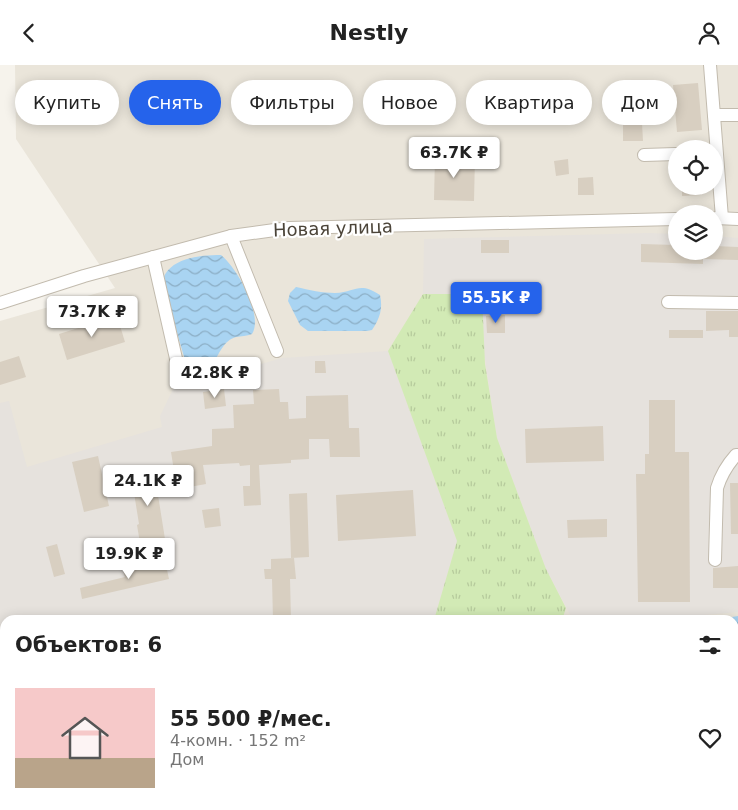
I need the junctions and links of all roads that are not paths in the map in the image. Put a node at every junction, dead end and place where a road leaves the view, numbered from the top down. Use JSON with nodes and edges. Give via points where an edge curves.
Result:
{"nodes":[{"id":1,"x":710,"y":65,"type":"edge"},
{"id":2,"x":714,"y":115,"type":"junction"},
{"id":3,"x":738,"y":115,"type":"edge"},
{"id":4,"x":715,"y":140,"type":"edge"},
{"id":5,"x":668,"y":154,"type":"edge"},
{"id":6,"x":644,"y":155,"type":"dead end"},
{"id":7,"x":723,"y":218,"type":"edge"},
{"id":8,"x":668,"y":219,"type":"edge"},
{"id":9,"x":738,"y":219,"type":"edge"},
{"id":10,"x":231,"y":236,"type":"junction"},
{"id":11,"x":153,"y":257,"type":"junction"},
{"id":12,"x":668,"y":301,"type":"dead end"},
{"id":13,"x":0,"y":303,"type":"edge"},
{"id":14,"x":738,"y":303,"type":"edge"},
{"id":15,"x":277,"y":351,"type":"dead end"},
{"id":16,"x":177,"y":363,"type":"dead end"},
{"id":17,"x":738,"y":455,"type":"edge"},
{"id":18,"x":716,"y":560,"type":"dead end"}],
"edges":[{"from":1,"to":2,"type":"street"},
{"from":2,"to":3,"type":"street"},
{"from":2,"to":4,"type":"street"},
{"from":5,"to":6,"type":"street"},
{"from":7,"to":9,"type":"street"},
{"from":8,"to":10,"type":"street","name":"Новая улица","via":[[289,228]]},
{"from":10,"to":11,"type":"street","name":"Новая улица"},
{"from":10,"to":15,"type":"street"},
{"from":11,"to":13,"type":"street","name":"Новая улица"},
{"from":11,"to":16,"type":"street"},
{"from":12,"to":14,"type":"street"},
{"from":17,"to":18,"type":"street","via":[[720,477]]}]}
